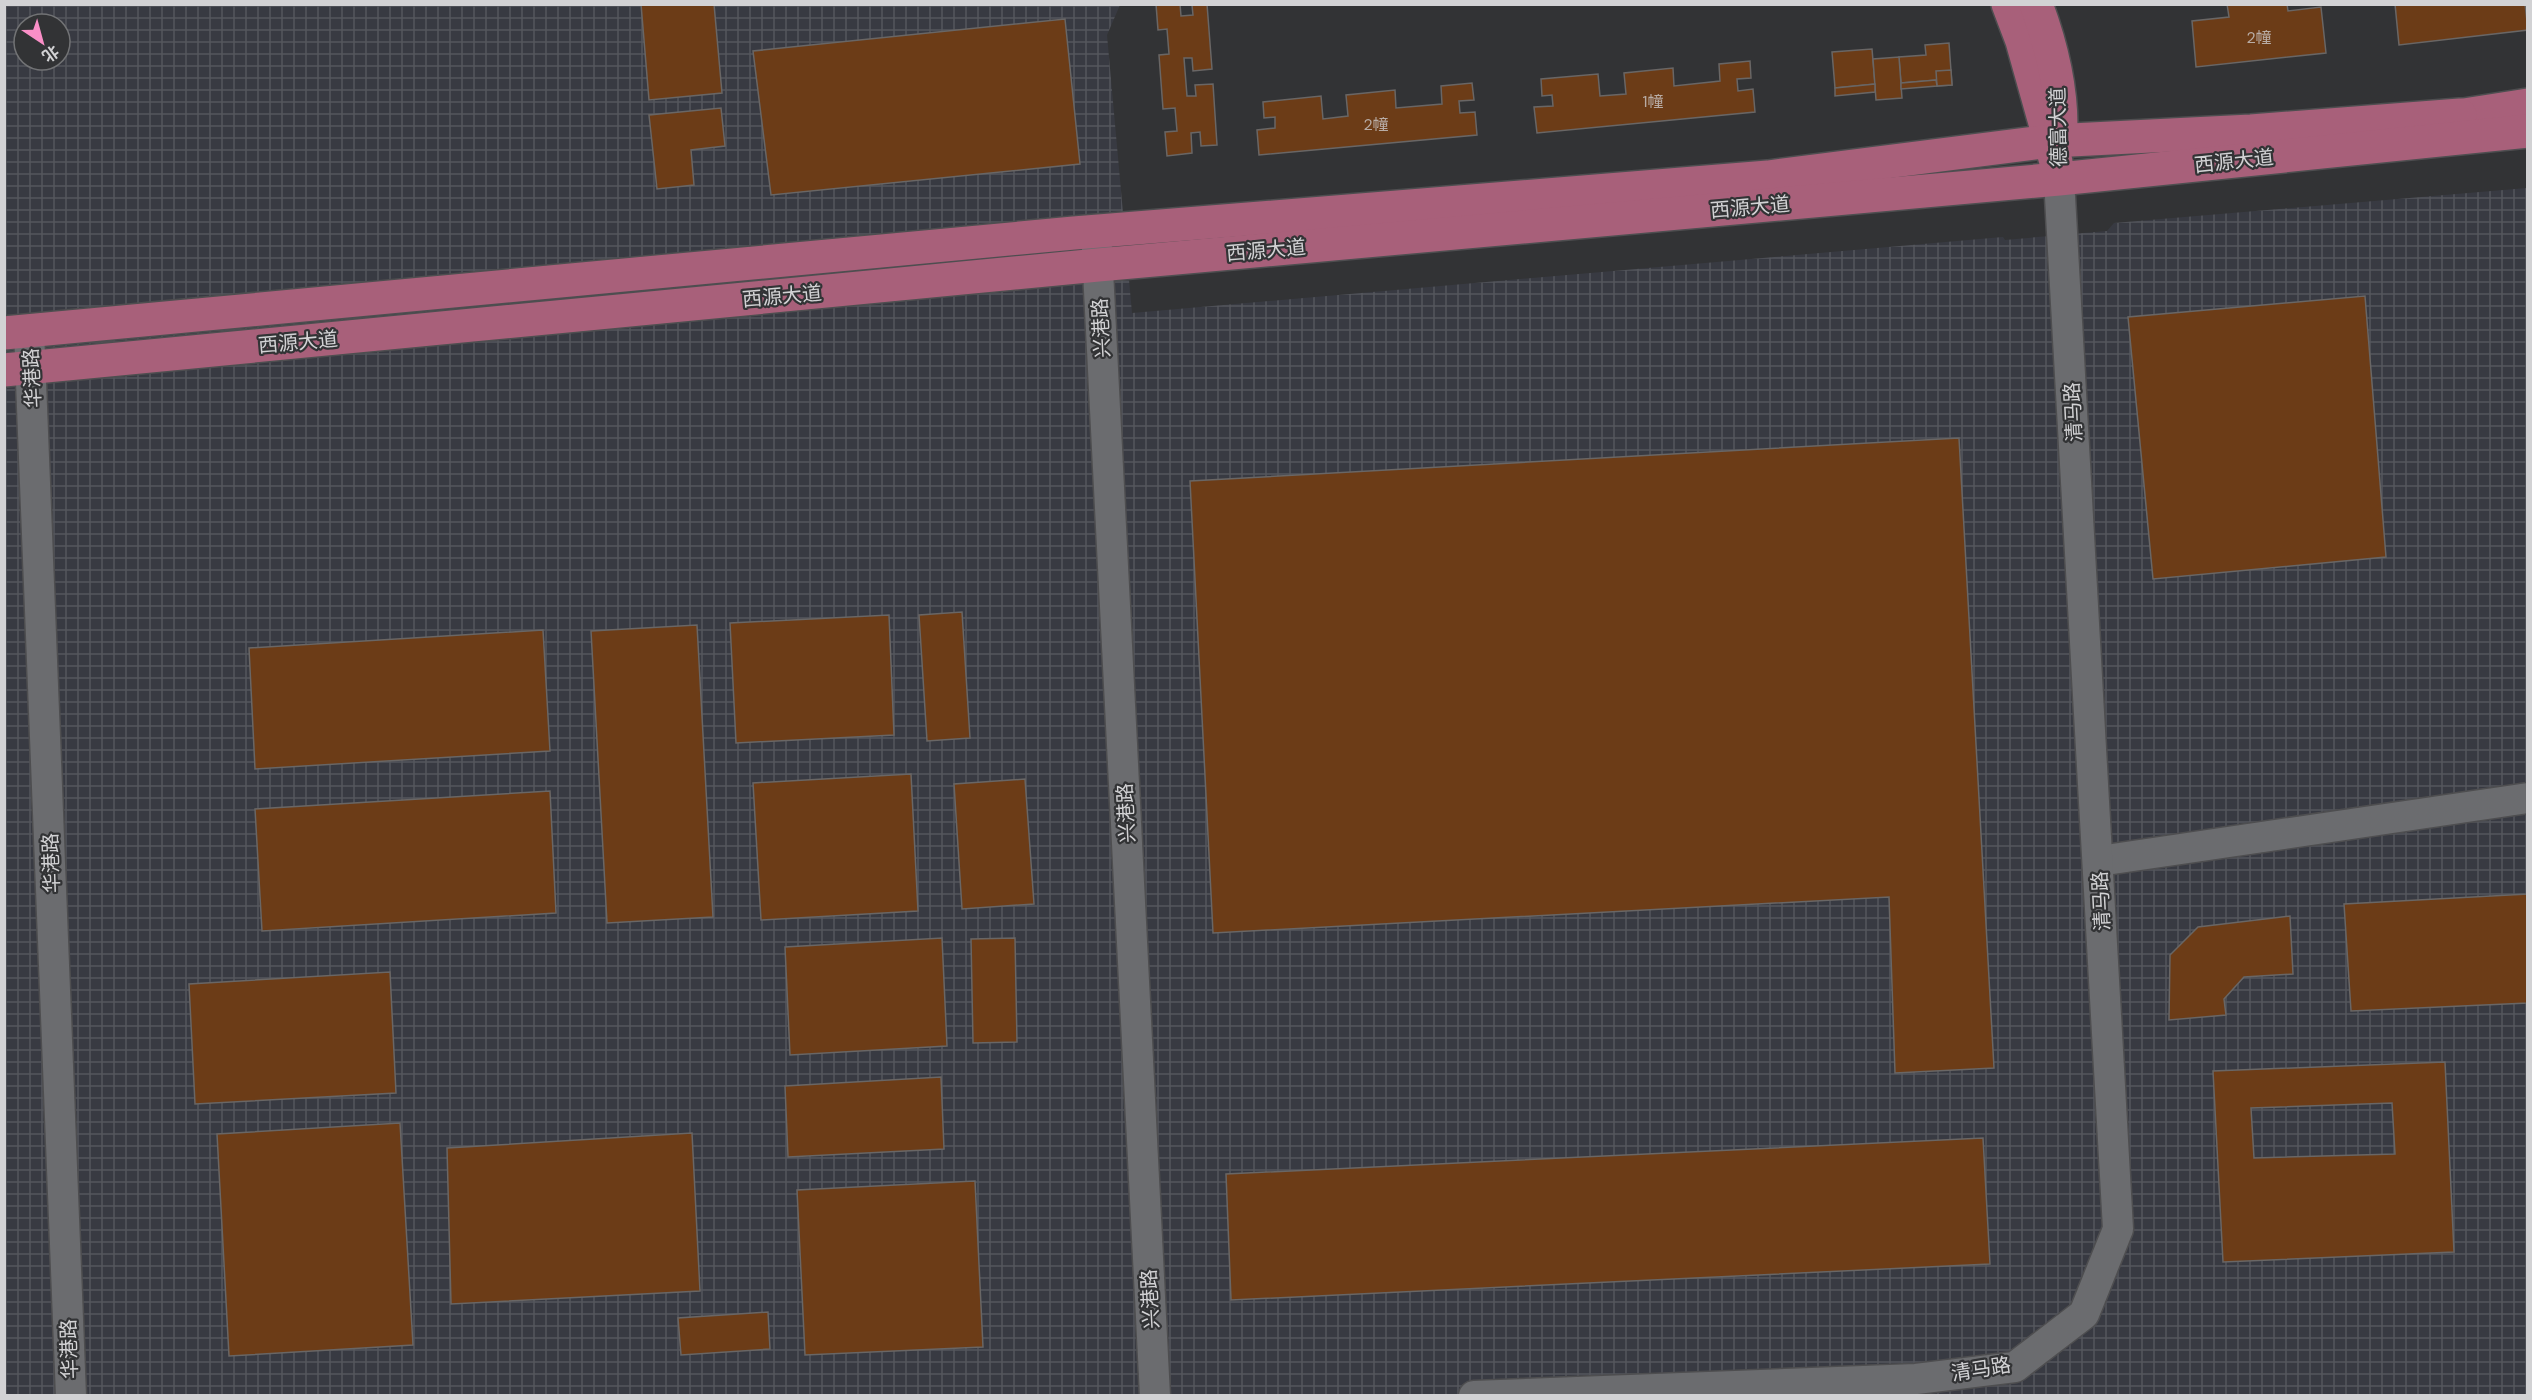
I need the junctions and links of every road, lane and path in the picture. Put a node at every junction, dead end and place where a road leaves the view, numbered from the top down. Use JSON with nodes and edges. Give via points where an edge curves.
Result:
{"nodes":[{"id":1,"x":2008,"y":4,"type":"edge"},
{"id":2,"x":2036,"y":4,"type":"edge"},
{"id":3,"x":2528,"y":107,"type":"edge"},
{"id":4,"x":2468,"y":126,"type":"junction"},
{"id":5,"x":2528,"y":131,"type":"edge"},
{"id":6,"x":2528,"y":136,"type":"edge"},
{"id":7,"x":2056,"y":141,"type":"junction"},
{"id":8,"x":2059,"y":179,"type":"junction"},
{"id":9,"x":1096,"y":231,"type":"junction"},
{"id":10,"x":1098,"y":266,"type":"junction"},
{"id":11,"x":17,"y":332,"type":"edge"},
{"id":12,"x":18,"y":369,"type":"edge"},
{"id":13,"x":2528,"y":798,"type":"edge"},
{"id":14,"x":2099,"y":861,"type":"junction"},
{"id":15,"x":71,"y":1395,"type":"edge"},
{"id":16,"x":1155,"y":1395,"type":"edge"},
{"id":17,"x":1474,"y":1395,"type":"edge"}],
"edges":[{"from":1,"to":7,"type":"main road","name":"德富大道"},
{"from":2,"to":7,"type":"main road","name":"德富大道","via":[[2049,40],[2061,98]]},
{"from":3,"to":4,"type":"main road","name":"西源大道"},
{"from":4,"to":5,"type":"main road","name":"西源大道"},
{"from":4,"to":6,"type":"main road"},
{"from":4,"to":7,"type":"main road","name":"西源大道"},
{"from":4,"to":8,"type":"main road","name":"西源大道"},
{"from":7,"to":8,"type":"main road","name":"德富大道"},
{"from":7,"to":9,"type":"main road","name":"西源大道","via":[[1768,177]]},
{"from":8,"to":10,"type":"main road","name":"西源大道"},
{"from":8,"to":14,"type":"street","name":"清马路"},
{"from":9,"to":10,"type":"street","name":"兴港路"},
{"from":9,"to":11,"type":"main road","name":"西源大道"},
{"from":10,"to":12,"type":"main road","name":"西源大道"},
{"from":10,"to":16,"type":"street","name":"兴港路"},
{"from":11,"to":12,"type":"street","name":"华港路"},
{"from":12,"to":15,"type":"street","name":"华港路"},
{"from":13,"to":14,"type":"street","name":"清马路"},
{"from":14,"to":17,"type":"street","name":"清马路","via":[[2118,1229],[2084,1314],[2015,1367],[1916,1379]]}]}
